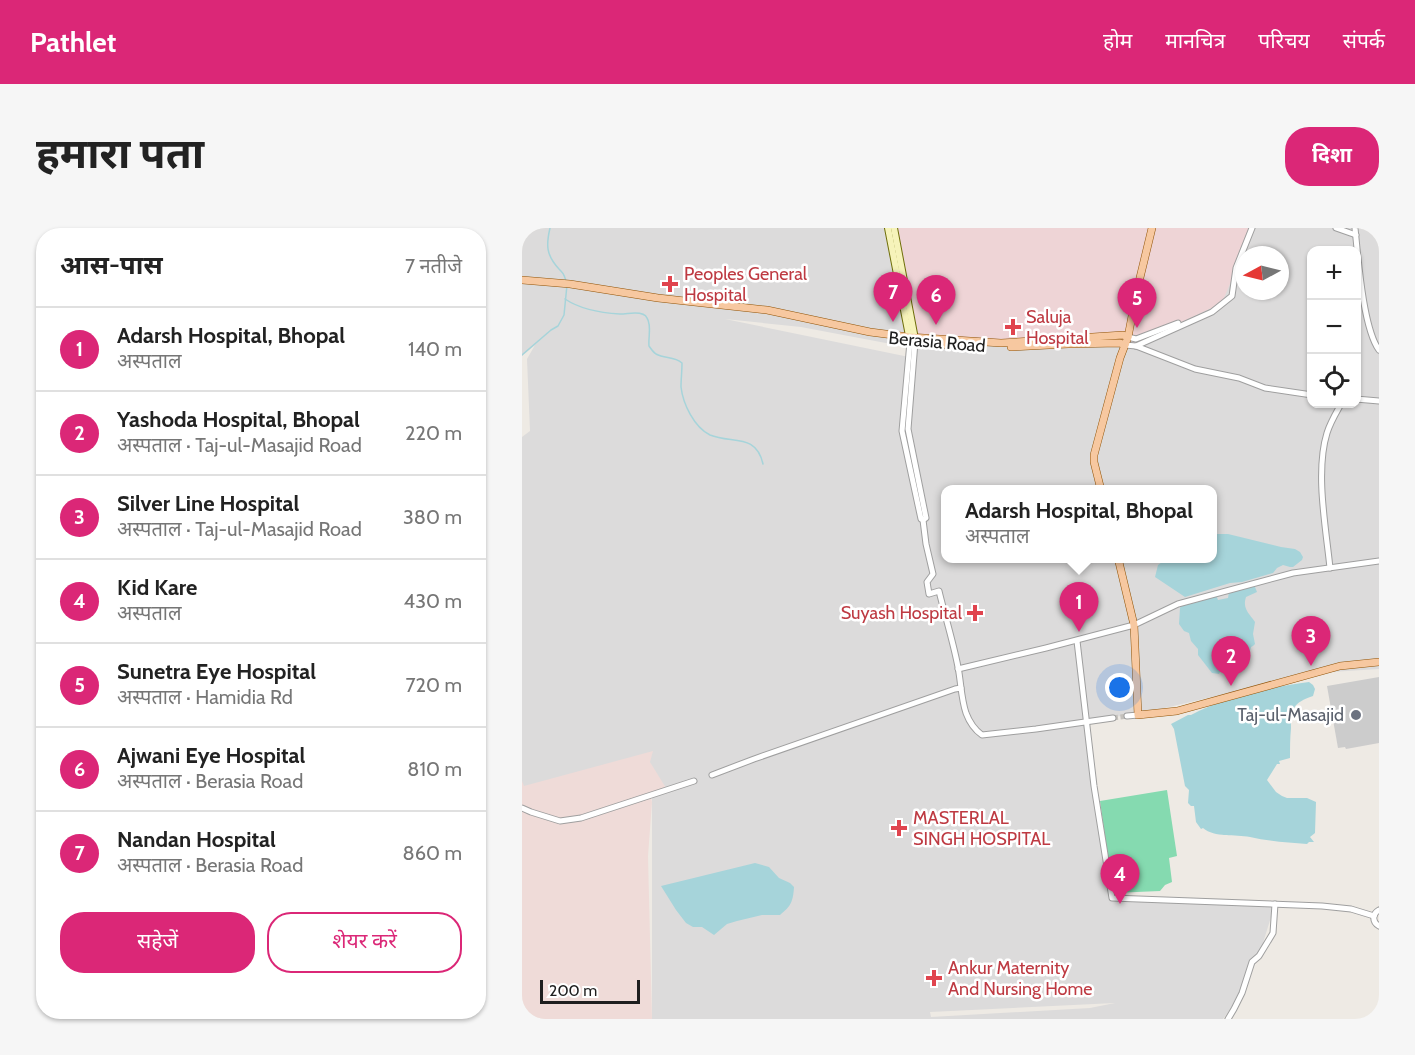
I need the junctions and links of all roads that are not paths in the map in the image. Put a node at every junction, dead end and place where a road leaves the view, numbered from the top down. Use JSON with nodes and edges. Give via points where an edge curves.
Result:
{"nodes":[{"id":1,"x":888,"y":228,"type":"edge"},
{"id":2,"x":894,"y":228,"type":"edge"},
{"id":3,"x":1151,"y":228,"type":"edge"},
{"id":4,"x":1252,"y":228,"type":"edge"},
{"id":5,"x":1336,"y":228,"type":"edge"},
{"id":6,"x":1356,"y":231,"type":"edge"},
{"id":7,"x":522,"y":282,"type":"edge"},
{"id":8,"x":902,"y":288,"type":"junction"},
{"id":9,"x":1133,"y":304,"type":"junction"},
{"id":10,"x":1219,"y":306,"type":"junction"},
{"id":11,"x":1125,"y":327,"type":"junction"},
{"id":12,"x":1107,"y":337,"type":"junction"},
{"id":13,"x":912,"y":340,"type":"junction"},
{"id":14,"x":1124,"y":340,"type":"junction"},
{"id":15,"x":1136,"y":345,"type":"junction"},
{"id":16,"x":1379,"y":350,"type":"edge"},
{"id":17,"x":1307,"y":394,"type":"edge"},
{"id":18,"x":1361,"y":399,"type":"edge"},
{"id":19,"x":1379,"y":401,"type":"edge"},
{"id":20,"x":1339,"y":408,"type":"edge"},
{"id":21,"x":1100,"y":485,"type":"edge"},
{"id":22,"x":1379,"y":561,"type":"edge"},
{"id":23,"x":1119,"y":563,"type":"edge"},
{"id":24,"x":1330,"y":568,"type":"junction"},
{"id":25,"x":1134,"y":625,"type":"junction"},
{"id":26,"x":1077,"y":640,"type":"junction"},
{"id":27,"x":1379,"y":662,"type":"edge"},
{"id":28,"x":958,"y":669,"type":"junction"},
{"id":29,"x":961,"y":688,"type":"junction"},
{"id":30,"x":1138,"y":715,"type":"junction"},
{"id":31,"x":1128,"y":716,"type":"tunnel mouth"},
{"id":32,"x":1113,"y":718,"type":"tunnel mouth"},
{"id":33,"x":1086,"y":721,"type":"junction"},
{"id":34,"x":712,"y":775,"type":"dead end"},
{"id":35,"x":694,"y":781,"type":"dead end"},
{"id":36,"x":522,"y":808,"type":"edge"},
{"id":37,"x":1275,"y":904,"type":"junction"},
{"id":38,"x":1379,"y":910,"type":"edge"},
{"id":39,"x":1374,"y":916,"type":"junction"},
{"id":40,"x":1379,"y":926,"type":"edge"},
{"id":41,"x":1228,"y":1019,"type":"edge"}],
"edges":[{"from":1,"to":8,"type":"main road"},
{"from":2,"to":8,"type":"main road"},
{"from":3,"to":9,"type":"main road"},
{"from":4,"to":10,"type":"street","via":[[1236,268],[1232,296]]},
{"from":5,"to":6,"type":"street"},
{"from":6,"to":16,"type":"street","via":[[1363,297]]},
{"from":7,"to":13,"type":"main road","name":"Berasia Road","via":[[766,313]]},
{"from":8,"to":13,"type":"main road"},
{"from":9,"to":11,"type":"main road"},
{"from":9,"to":14,"type":"main road"},
{"from":10,"to":14,"type":"street","via":[[1136,339]]},
{"from":10,"to":15,"type":"street"},
{"from":11,"to":12,"type":"main road"},
{"from":11,"to":14,"type":"main road"},
{"from":12,"to":13,"type":"main road","name":"Berasia Road","via":[[1001,343]]},
{"from":12,"to":14,"type":"main road","name":"Berasia Road"},
{"from":13,"to":14,"type":"main road","name":"Berasia Road","via":[[999,348]]},
{"from":13,"to":28,"type":"street","via":[[909,429],[933,574],[927,582],[929,594],[939,591]]},
{"from":14,"to":15,"type":"street","name":"Berasia Road"},
{"from":14,"to":21,"type":"main road","via":[[1094,455]]},
{"from":15,"to":17,"type":"street","name":"Berasia Road","via":[[1195,369],[1265,388]]},
{"from":18,"to":19,"type":"street"},
{"from":20,"to":24,"type":"street","via":[[1327,432],[1322,469]]},
{"from":22,"to":24,"type":"street"},
{"from":23,"to":25,"type":"main road"},
{"from":24,"to":25,"type":"street","via":[[1293,573],[1178,604]]},
{"from":25,"to":26,"type":"street"},
{"from":25,"to":30,"type":"main road"},
{"from":26,"to":28,"type":"street"},
{"from":26,"to":33,"type":"street"},
{"from":27,"to":30,"type":"main road","via":[[1340,666],[1177,711]]},
{"from":28,"to":29,"type":"street"},
{"from":29,"to":33,"type":"street","via":[[966,713],[982,735]]},
{"from":29,"to":34,"type":"street"},
{"from":30,"to":31,"type":"street"},
{"from":32,"to":33,"type":"street"},
{"from":33,"to":37,"type":"street","via":[[1112,898]]},
{"from":35,"to":36,"type":"street","via":[[581,818],[560,821]]},
{"from":37,"to":39,"type":"street","via":[[1350,909]]},
{"from":37,"to":41,"type":"street","via":[[1272,933],[1252,962]]},
{"from":38,"to":39,"type":"street"},
{"from":39,"to":40,"type":"street"}]}
